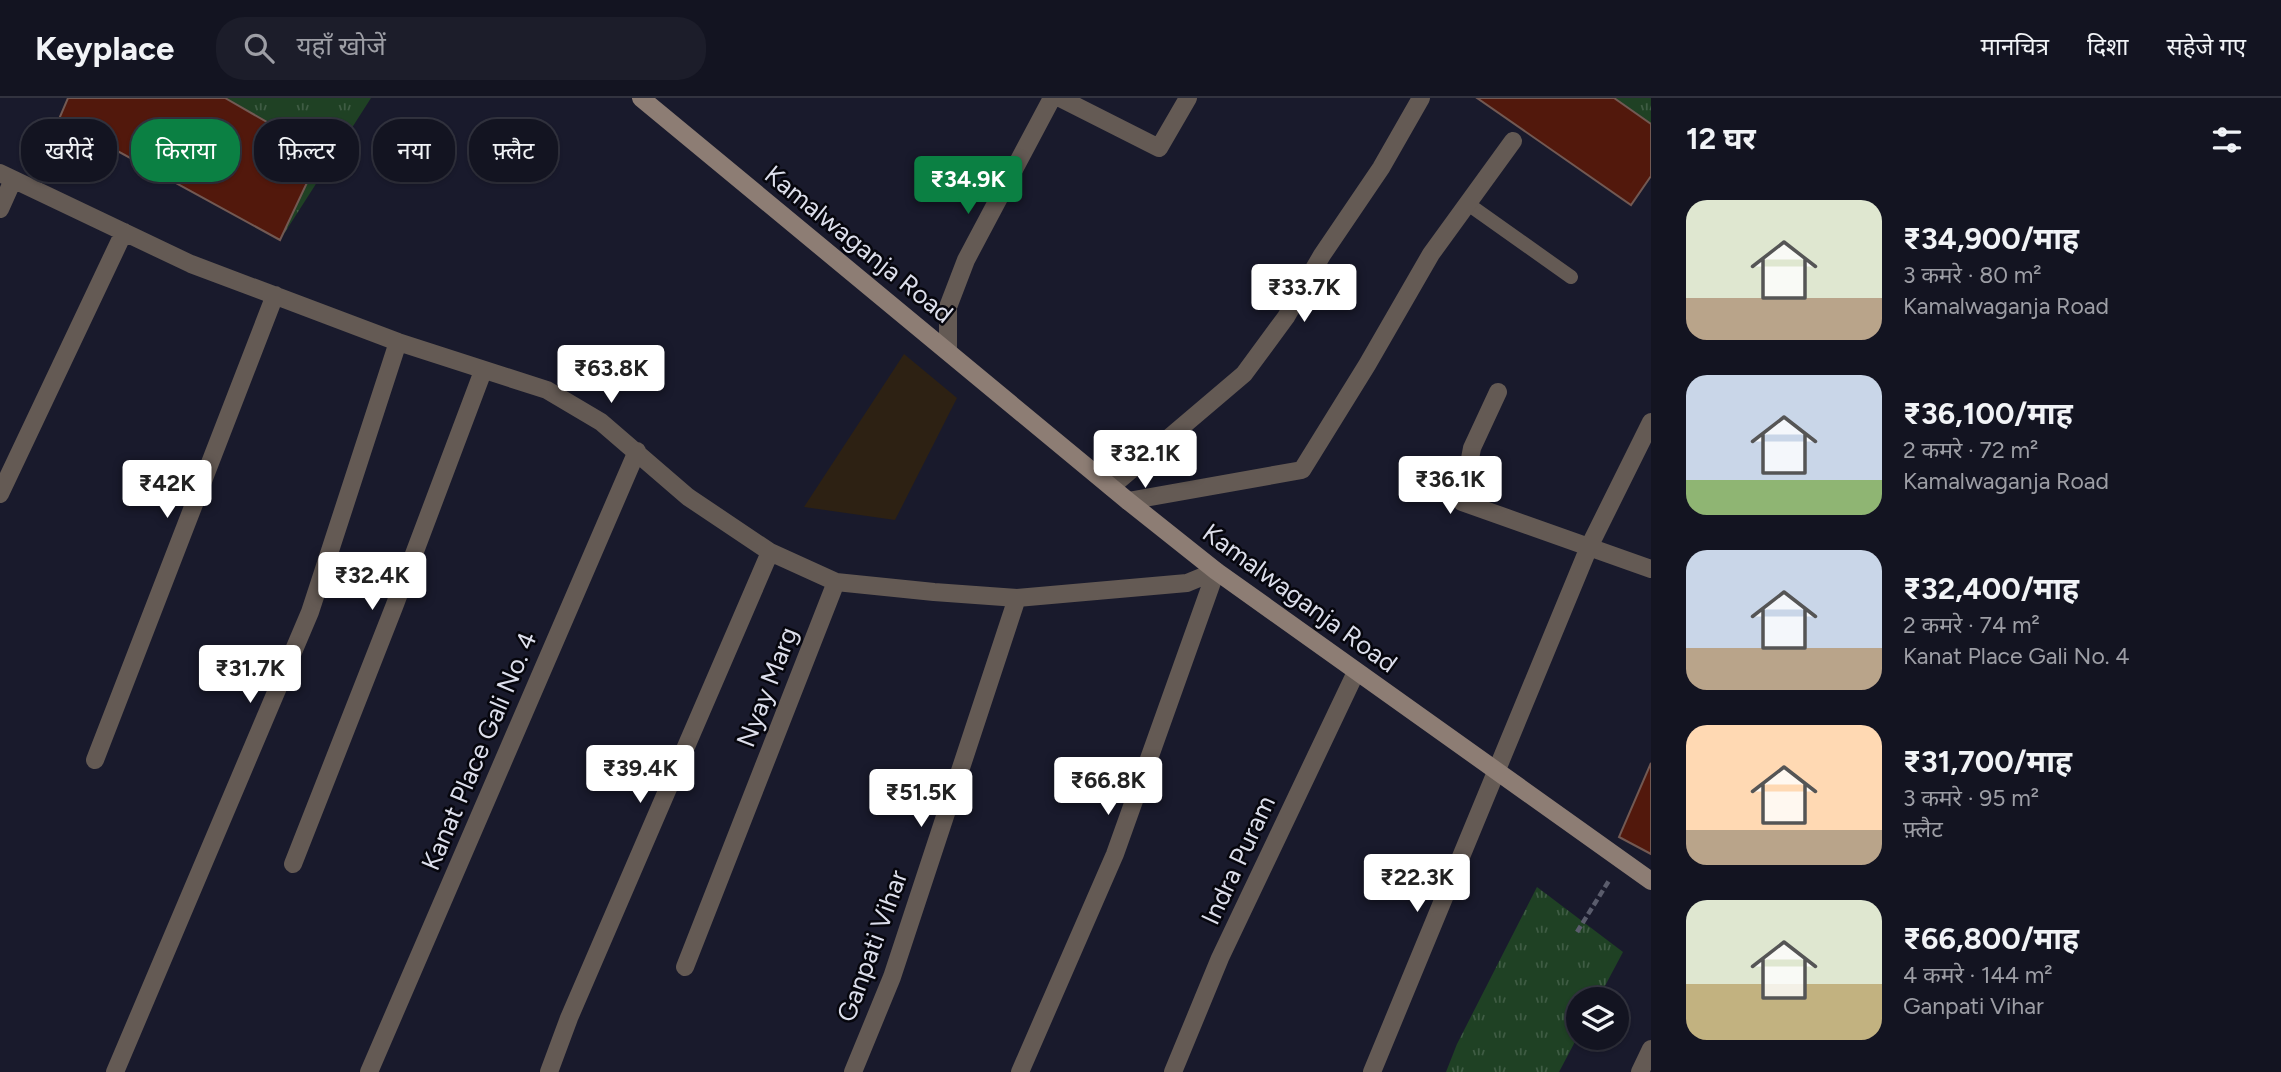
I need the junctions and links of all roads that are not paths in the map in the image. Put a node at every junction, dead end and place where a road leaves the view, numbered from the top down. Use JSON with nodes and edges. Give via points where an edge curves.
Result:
{"nodes":[{"id":1,"x":641,"y":98,"type":"edge"},
{"id":2,"x":1052,"y":98,"type":"edge"},
{"id":3,"x":1060,"y":98,"type":"edge"},
{"id":4,"x":1188,"y":98,"type":"edge"},
{"id":5,"x":1421,"y":98,"type":"edge"},
{"id":6,"x":1513,"y":141,"type":"dead end"},
{"id":7,"x":7,"y":176,"type":"edge"},
{"id":8,"x":1468,"y":204,"type":"junction"},
{"id":9,"x":0,"y":209,"type":"edge"},
{"id":10,"x":124,"y":232,"type":"junction"},
{"id":11,"x":1571,"y":277,"type":"dead end"},
{"id":12,"x":275,"y":295,"type":"junction"},
{"id":13,"x":398,"y":342,"type":"junction"},
{"id":14,"x":948,"y":351,"type":"junction"},
{"id":15,"x":483,"y":371,"type":"junction"},
{"id":16,"x":1499,"y":392,"type":"dead end"},
{"id":17,"x":1651,"y":422,"type":"edge"},
{"id":18,"x":637,"y":451,"type":"junction"},
{"id":19,"x":1111,"y":487,"type":"junction"},
{"id":20,"x":0,"y":494,"type":"edge"},
{"id":21,"x":1128,"y":501,"type":"junction"},
{"id":22,"x":1589,"y":547,"type":"junction"},
{"id":23,"x":770,"y":552,"type":"junction"},
{"id":24,"x":1651,"y":569,"type":"edge"},
{"id":25,"x":1216,"y":571,"type":"junction"},
{"id":26,"x":836,"y":582,"type":"junction"},
{"id":27,"x":1017,"y":598,"type":"junction"},
{"id":28,"x":1356,"y":672,"type":"junction"},
{"id":29,"x":95,"y":760,"type":"dead end"},
{"id":30,"x":1497,"y":772,"type":"junction"},
{"id":31,"x":293,"y":864,"type":"dead end"},
{"id":32,"x":1651,"y":881,"type":"edge"},
{"id":33,"x":685,"y":967,"type":"dead end"},
{"id":34,"x":1651,"y":1049,"type":"edge"},
{"id":35,"x":115,"y":1072,"type":"edge"},
{"id":36,"x":369,"y":1072,"type":"edge"},
{"id":37,"x":549,"y":1072,"type":"edge"},
{"id":38,"x":853,"y":1072,"type":"edge"},
{"id":39,"x":1020,"y":1072,"type":"edge"},
{"id":40,"x":1173,"y":1072,"type":"edge"},
{"id":41,"x":1372,"y":1072,"type":"edge"},
{"id":42,"x":1640,"y":1072,"type":"edge"}],
"edges":[{"from":1,"to":14,"type":"main road","name":"Kamalwaganja Road"},
{"from":2,"to":14,"type":"street","via":[[966,260],[948,307]]},
{"from":3,"to":4,"type":"street","via":[[1159,148]]},
{"from":5,"to":19,"type":"street","via":[[1286,317],[1244,374]]},
{"from":6,"to":8,"type":"street"},
{"from":7,"to":9,"type":"street"},
{"from":7,"to":10,"type":"street"},
{"from":8,"to":11,"type":"lane"},
{"from":8,"to":21,"type":"street","via":[[1431,254],[1302,470]]},
{"from":10,"to":12,"type":"street","via":[[191,264]]},
{"from":10,"to":20,"type":"street"},
{"from":12,"to":13,"type":"street"},
{"from":12,"to":29,"type":"street"},
{"from":13,"to":15,"type":"street"},
{"from":13,"to":35,"type":"street","via":[[310,612]]},
{"from":14,"to":19,"type":"main road","name":"Kamalwaganja Road"},
{"from":15,"to":18,"type":"street","via":[[547,390],[601,422]]},
{"from":15,"to":31,"type":"street"},
{"from":16,"to":22,"type":"street","via":[[1472,448],[1462,502]]},
{"from":17,"to":22,"type":"street"},
{"from":18,"to":23,"type":"street","via":[[688,497]]},
{"from":18,"to":36,"type":"street","name":"Kanat Place Gali No. 4"},
{"from":19,"to":21,"type":"main road","name":"Kamalwaganja Road"},
{"from":21,"to":25,"type":"main road","name":"Kamalwaganja Road"},
{"from":22,"to":24,"type":"street"},
{"from":22,"to":30,"type":"street"},
{"from":23,"to":26,"type":"street"},
{"from":23,"to":37,"type":"street"},
{"from":25,"to":27,"type":"street","via":[[1187,583]]},
{"from":25,"to":28,"type":"main road","name":"Kamalwaganja Road"},
{"from":25,"to":39,"type":"street","via":[[1115,854]]},
{"from":26,"to":27,"type":"street"},
{"from":26,"to":33,"type":"street","name":"Nyay Marg"},
{"from":27,"to":38,"type":"street","name":"Ganpati Vihar","via":[[892,977]]},
{"from":28,"to":30,"type":"main road","name":"Kamalwaganja Road"},
{"from":28,"to":40,"type":"street","name":"Indra Puram","via":[[1220,958]]},
{"from":30,"to":32,"type":"main road","name":"Kamalwaganja Road"},
{"from":30,"to":41,"type":"street"},
{"from":34,"to":42,"type":"street"}]}
